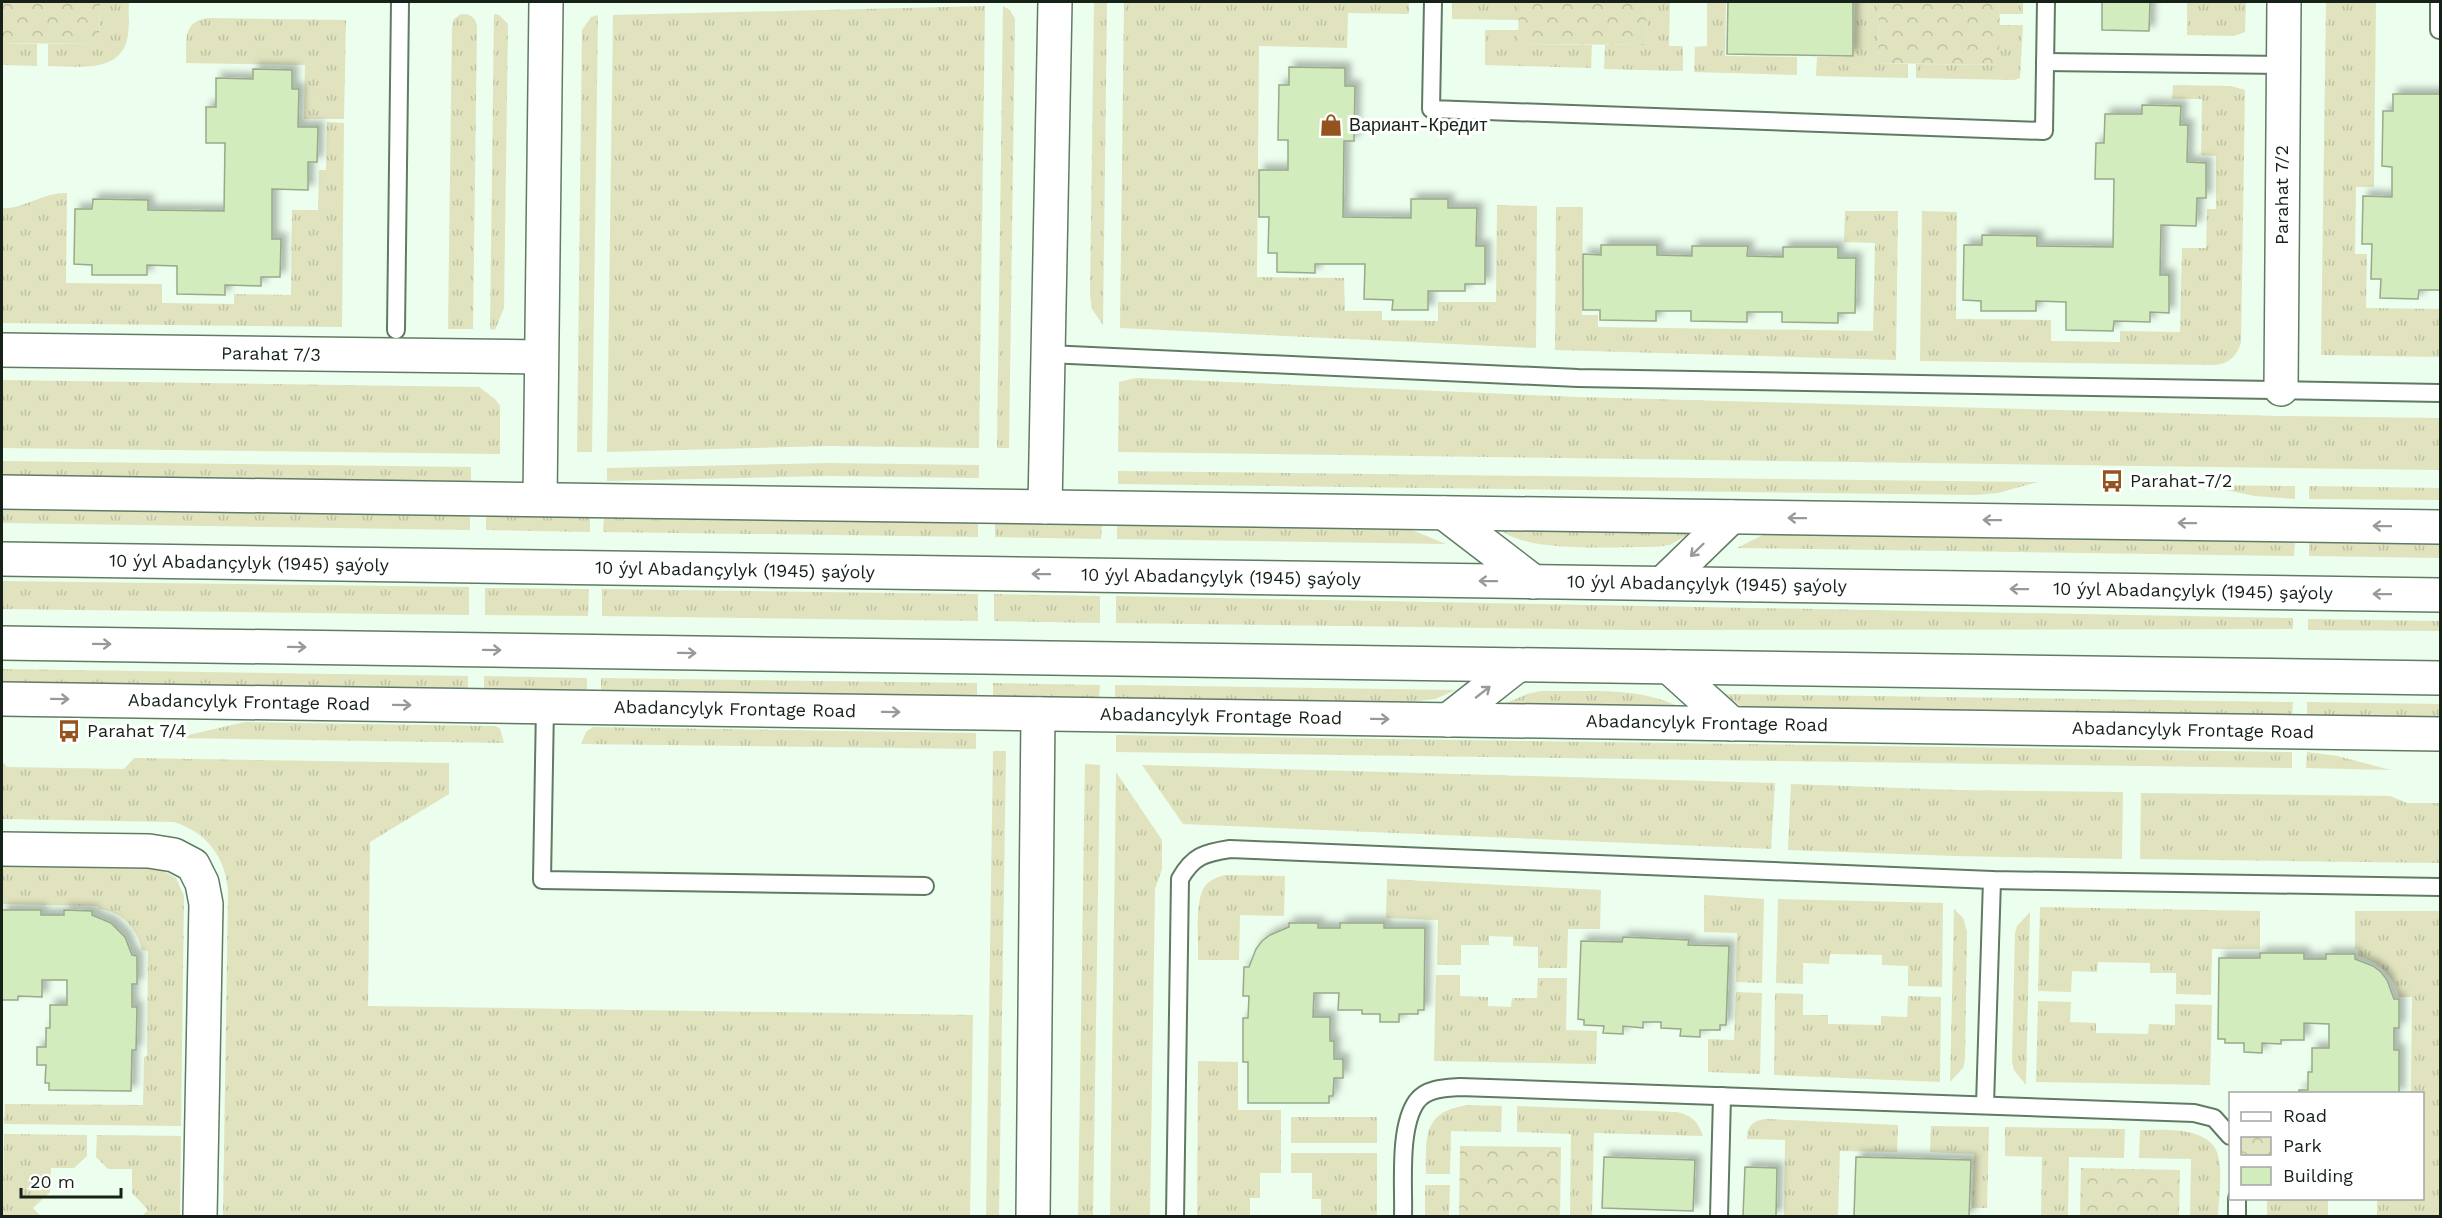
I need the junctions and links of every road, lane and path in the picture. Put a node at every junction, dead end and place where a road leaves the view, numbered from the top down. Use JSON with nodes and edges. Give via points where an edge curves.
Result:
{"nodes":[{"id":1,"x":400,"y":2,"type":"edge"},
{"id":2,"x":546,"y":2,"type":"edge"},
{"id":3,"x":1055,"y":2,"type":"edge"},
{"id":4,"x":1433,"y":2,"type":"edge"},
{"id":5,"x":2046,"y":2,"type":"edge"},
{"id":6,"x":2284,"y":2,"type":"edge"},
{"id":7,"x":2439,"y":2,"type":"edge"},
{"id":8,"x":2439,"y":30,"type":"dead end"},
{"id":9,"x":2045,"y":62,"type":"junction"},
{"id":10,"x":2283,"y":65,"type":"junction"},
{"id":11,"x":396,"y":330,"type":"dead end"},
{"id":12,"x":2,"y":350,"type":"edge"},
{"id":13,"x":1048,"y":354,"type":"junction"},
{"id":14,"x":541,"y":357,"type":"junction"},
{"id":15,"x":2281,"y":389,"type":"junction"},
{"id":16,"x":2440,"y":393,"type":"edge"},
{"id":17,"x":2,"y":492,"type":"edge"},
{"id":18,"x":540,"y":499,"type":"junction"},
{"id":19,"x":1045,"y":507,"type":"junction"},
{"id":20,"x":1444,"y":513,"type":"junction"},
{"id":21,"x":1731,"y":517,"type":"junction"},
{"id":22,"x":2440,"y":527,"type":"edge"},
{"id":23,"x":2,"y":559,"type":"edge"},
{"id":24,"x":1534,"y":582,"type":"junction"},
{"id":25,"x":1663,"y":583,"type":"junction"},
{"id":26,"x":2440,"y":595,"type":"edge"},
{"id":27,"x":2,"y":643,"type":"edge"},
{"id":28,"x":1518,"y":665,"type":"junction"},
{"id":29,"x":1670,"y":667,"type":"junction"},
{"id":30,"x":2440,"y":678,"type":"edge"},
{"id":31,"x":2,"y":699,"type":"edge"},
{"id":32,"x":545,"y":706,"type":"junction"},
{"id":33,"x":1038,"y":714,"type":"junction"},
{"id":34,"x":1448,"y":720,"type":"junction"},
{"id":35,"x":1731,"y":724,"type":"junction"},
{"id":36,"x":2440,"y":734,"type":"edge"},
{"id":37,"x":2,"y":849,"type":"edge"},
{"id":38,"x":1992,"y":880,"type":"junction"},
{"id":39,"x":925,"y":886,"type":"dead end"},
{"id":40,"x":2440,"y":887,"type":"edge"},
{"id":41,"x":1722,"y":1096,"type":"junction"},
{"id":42,"x":1985,"y":1105,"type":"junction"},
{"id":43,"x":2229,"y":1135,"type":"edge"},
{"id":44,"x":2237,"y":1200,"type":"edge"},
{"id":45,"x":200,"y":1216,"type":"edge"},
{"id":46,"x":1033,"y":1216,"type":"edge"},
{"id":47,"x":1175,"y":1216,"type":"edge"},
{"id":48,"x":1403,"y":1216,"type":"edge"},
{"id":49,"x":1719,"y":1216,"type":"edge"},
{"id":50,"x":2237,"y":1216,"type":"edge"}],
"edges":[{"from":1,"to":11,"type":"lane"},
{"from":2,"to":14,"type":"street"},
{"from":3,"to":13,"type":"street"},
{"from":4,"to":9,"type":"lane","via":[[1431,109],[2044,131]]},
{"from":5,"to":9,"type":"lane"},
{"from":6,"to":10,"type":"street","name":"Parahat 7/2"},
{"from":7,"to":8,"type":"lane"},
{"from":9,"to":10,"type":"lane"},
{"from":10,"to":15,"type":"street","name":"Parahat 7/2"},
{"from":12,"to":14,"type":"street","name":"Parahat 7/3"},
{"from":13,"to":15,"type":"lane","via":[[1578,378]]},
{"from":13,"to":19,"type":"street"},
{"from":14,"to":18,"type":"street"},
{"from":15,"to":16,"type":"lane"},
{"from":17,"to":18,"type":"street"},
{"from":18,"to":19,"type":"street"},
{"from":19,"to":20,"type":"street"},
{"from":20,"to":21,"type":"street"},
{"from":20,"to":24,"type":"street"},
{"from":22,"to":21,"type":"street","one_way":true},
{"from":21,"to":25,"type":"street","one_way":true},
{"from":24,"to":23,"type":"street","name":"10 ýyl Abadançylyk (1945) şaýoly","one_way":true},
{"from":24,"to":25,"type":"street","name":"10 ýyl Abadançylyk (1945) şaýoly"},
{"from":26,"to":25,"type":"street","name":"10 ýyl Abadançylyk (1945) şaýoly","one_way":true},
{"from":27,"to":28,"type":"street","one_way":true},
{"from":28,"to":29,"type":"street"},
{"from":34,"to":28,"type":"street","one_way":true},
{"from":29,"to":30,"type":"street"},
{"from":29,"to":35,"type":"street"},
{"from":31,"to":32,"type":"street","name":"Abadancylyk Frontage Road","one_way":true},
{"from":32,"to":33,"type":"street","name":"Abadancylyk Frontage Road","one_way":true},
{"from":32,"to":39,"type":"lane","via":[[542,880]]},
{"from":33,"to":34,"type":"street","name":"Abadancylyk Frontage Road","one_way":true},
{"from":33,"to":46,"type":"street"},
{"from":34,"to":35,"type":"street","name":"Abadancylyk Frontage Road"},
{"from":35,"to":36,"type":"street","name":"Abadancylyk Frontage Road"},
{"from":37,"to":45,"type":"street","via":[[149,851],[174,855],[193,865],[206,904]]},
{"from":38,"to":40,"type":"lane"},
{"from":38,"to":42,"type":"lane"},
{"from":38,"to":47,"type":"lane","via":[[1230,849],[1208,852],[1189,864],[1180,879]]},
{"from":41,"to":42,"type":"lane"},
{"from":41,"to":48,"type":"lane","via":[[1436,1089],[1418,1100],[1408,1120]]},
{"from":41,"to":49,"type":"lane"},
{"from":42,"to":43,"type":"lane","via":[[2194,1113],[2214,1118]]},
{"from":44,"to":50,"type":"lane"}]}
